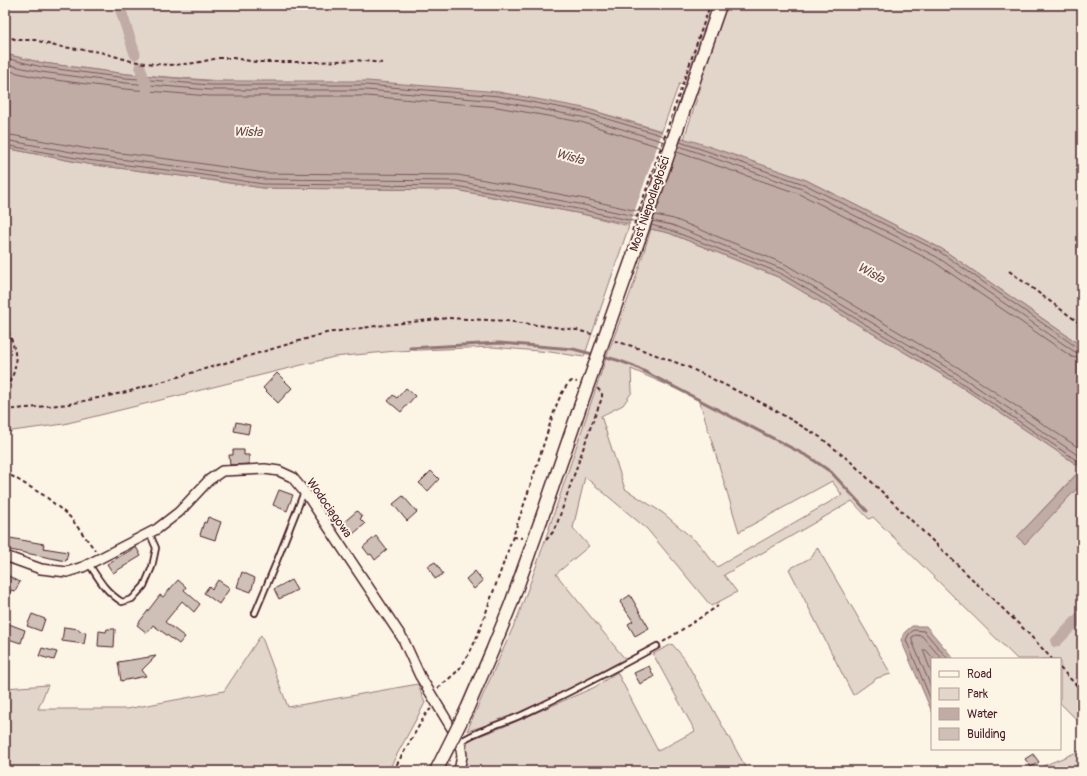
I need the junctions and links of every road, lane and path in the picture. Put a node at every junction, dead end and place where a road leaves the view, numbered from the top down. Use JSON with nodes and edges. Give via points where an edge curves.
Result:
{"nodes":[{"id":1,"x":710,"y":5,"type":"edge"},
{"id":2,"x":720,"y":5,"type":"edge"},
{"id":3,"x":5,"y":36,"type":"edge"},
{"id":4,"x":382,"y":63,"type":"dead end"},
{"id":5,"x":632,"y":231,"type":"dead end"},
{"id":6,"x":1009,"y":271,"type":"dead end"},
{"id":7,"x":5,"y":324,"type":"edge"},
{"id":8,"x":1082,"y":325,"type":"edge"},
{"id":9,"x":598,"y":329,"type":"dead end"},
{"id":10,"x":611,"y":340,"type":"dead end"},
{"id":11,"x":580,"y":380,"type":"dead end"},
{"id":12,"x":5,"y":387,"type":"edge"},
{"id":13,"x":577,"y":387,"type":"dead end"},
{"id":14,"x":5,"y":410,"type":"edge"},
{"id":15,"x":5,"y":472,"type":"edge"},
{"id":16,"x":304,"y":492,"type":"junction"},
{"id":17,"x":149,"y":532,"type":"junction"},
{"id":18,"x":5,"y":556,"type":"edge"},
{"id":19,"x":101,"y":557,"type":"junction"},
{"id":20,"x":90,"y":564,"type":"junction"},
{"id":21,"x":718,"y":606,"type":"dead end"},
{"id":22,"x":255,"y":612,"type":"dead end"},
{"id":23,"x":657,"y":646,"type":"joint"},
{"id":24,"x":1051,"y":658,"type":"edge"},
{"id":25,"x":1061,"y":669,"type":"edge"},
{"id":26,"x":1082,"y":691,"type":"edge"},
{"id":27,"x":437,"y":704,"type":"junction"},
{"id":28,"x":460,"y":742,"type":"junction"},
{"id":29,"x":393,"y":771,"type":"edge"},
{"id":30,"x":436,"y":771,"type":"edge"},
{"id":31,"x":459,"y":771,"type":"edge"}],
"edges":[{"from":1,"to":5,"type":"path","bridge":true},
{"from":2,"to":30,"type":"main road","name":"Most Niepodległości","bridge":true,"via":[[511,604],[467,709]]},
{"from":3,"to":4,"type":"path","via":[[154,64],[195,63],[219,58],[256,62],[355,60]]},
{"from":6,"to":8,"type":"path"},
{"from":7,"to":12,"type":"path","via":[[16,357],[14,371]]},
{"from":9,"to":14,"type":"path","via":[[596,336],[577,330],[506,321],[456,319],[376,326],[326,334],[127,392],[69,404]]},
{"from":10,"to":24,"type":"path","via":[[688,367],[766,405],[820,437],[851,462]]},
{"from":11,"to":13,"type":"path"},
{"from":15,"to":19,"type":"path","via":[[45,496],[70,517]]},
{"from":16,"to":17,"type":"street","name":"Wodociągowa","via":[[292,477],[279,471],[222,471],[209,480],[179,512]]},
{"from":16,"to":22,"type":"lane"},
{"from":16,"to":27,"type":"street","name":"Wodociągowa","via":[[403,639],[420,676]]},
{"from":17,"to":19,"type":"street","name":"Wodociągowa"},
{"from":17,"to":20,"type":"lane","via":[[156,548],[152,567],[144,586],[132,600],[122,602],[111,595]]},
{"from":18,"to":20,"type":"street","name":"Wodociągowa","via":[[41,569],[67,572]]},
{"from":19,"to":20,"type":"street","name":"Wodociągowa"},
{"from":21,"to":23,"type":"path"},
{"from":23,"to":28,"type":"lane","via":[[598,678],[521,715],[470,735]]},
{"from":25,"to":26,"type":"path"},
{"from":27,"to":28,"type":"street","name":"Wodociągowa"},
{"from":27,"to":29,"type":"path","via":[[427,712]]},
{"from":28,"to":31,"type":"street","name":"Wodociągowa","via":[[462,756]]}]}
